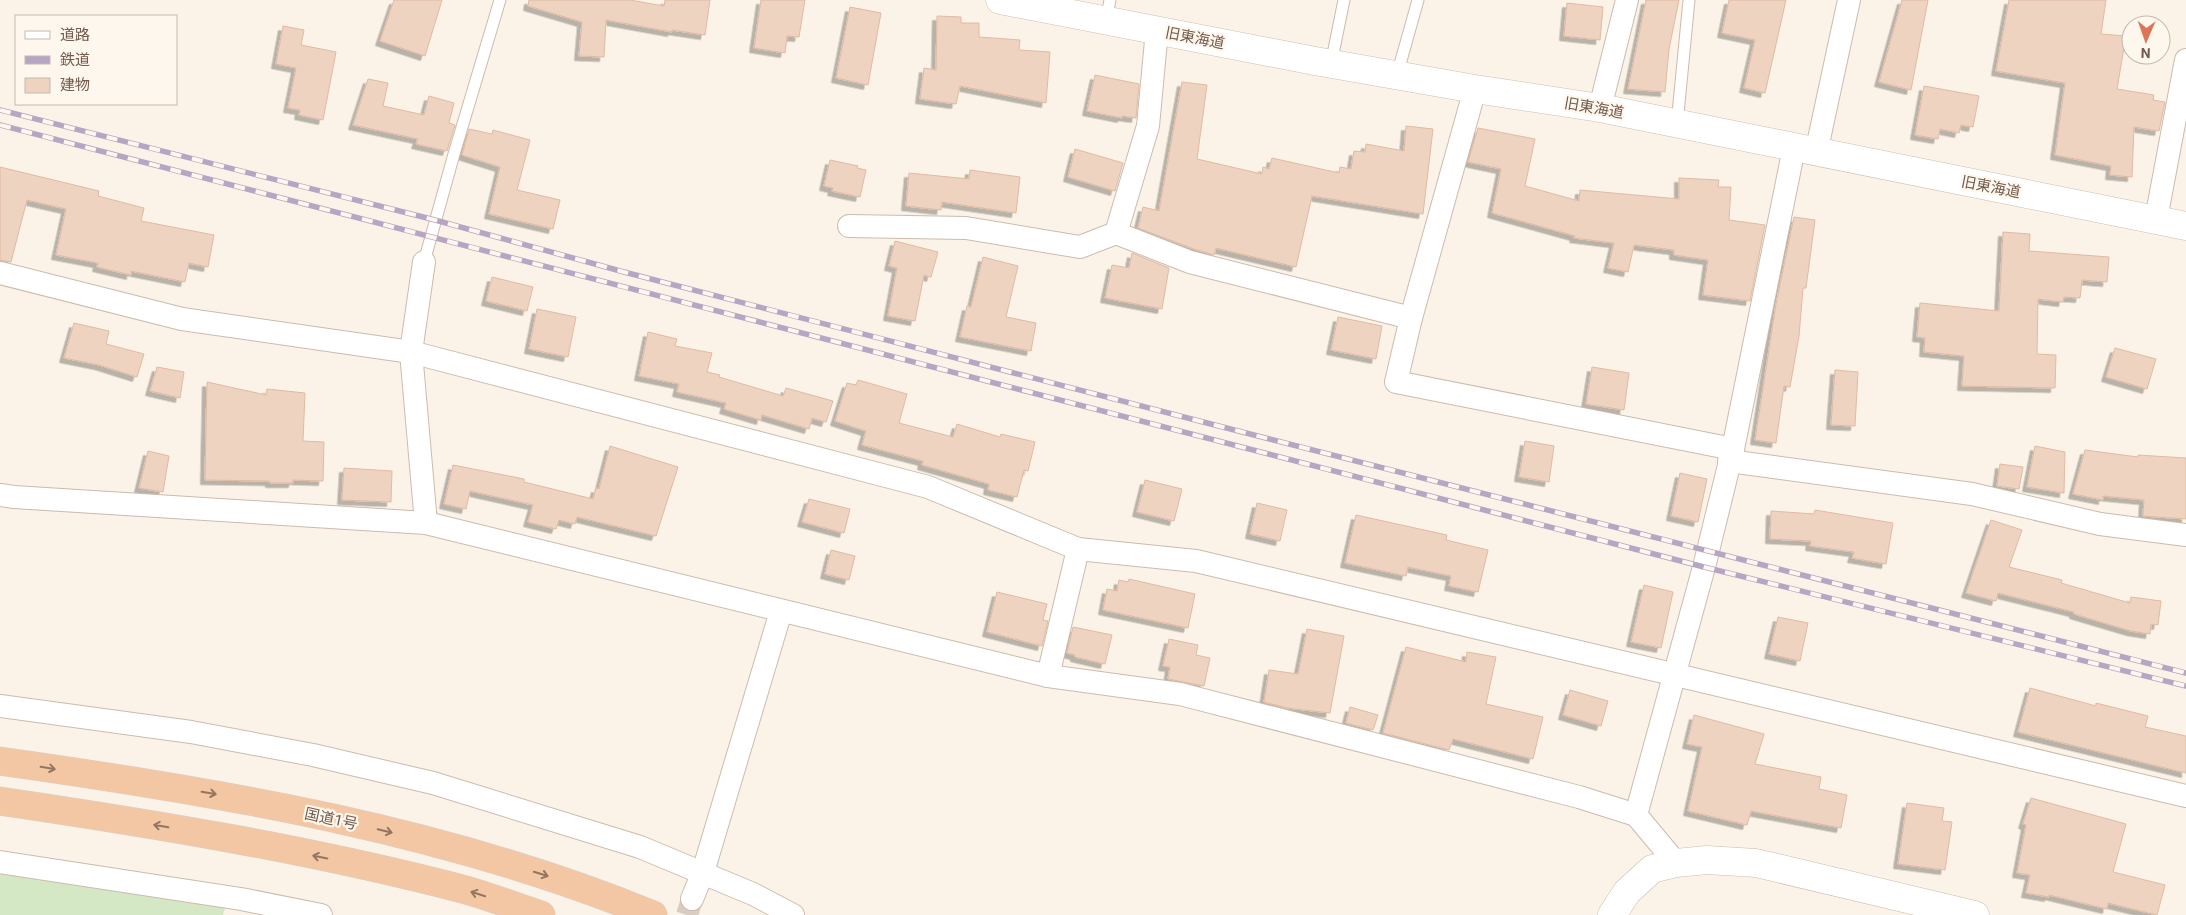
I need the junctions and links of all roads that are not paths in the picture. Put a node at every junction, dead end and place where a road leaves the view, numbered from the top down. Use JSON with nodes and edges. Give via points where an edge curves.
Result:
{"nodes":[{"id":1,"x":500,"y":0,"type":"edge"},
{"id":2,"x":1000,"y":0,"type":"edge"},
{"id":3,"x":1344,"y":0,"type":"edge"},
{"id":4,"x":1418,"y":0,"type":"edge"},
{"id":5,"x":1627,"y":0,"type":"edge"},
{"id":6,"x":1689,"y":0,"type":"edge"},
{"id":7,"x":1849,"y":0,"type":"edge"},
{"id":8,"x":1108,"y":10,"type":"edge"},
{"id":9,"x":1157,"y":30,"type":"junction"},
{"id":10,"x":2186,"y":60,"type":"edge"},
{"id":11,"x":1331,"y":64,"type":"junction"},
{"id":12,"x":1397,"y":76,"type":"junction"},
{"id":13,"x":1474,"y":90,"type":"junction"},
{"id":14,"x":1600,"y":108,"type":"junction"},
{"id":15,"x":1677,"y":124,"type":"junction"},
{"id":16,"x":1805,"y":150,"type":"junction"},
{"id":17,"x":2156,"y":219,"type":"junction"},
{"id":18,"x":849,"y":226,"type":"dead end"},
{"id":19,"x":2186,"y":226,"type":"edge"},
{"id":20,"x":1116,"y":233,"type":"junction"},
{"id":21,"x":424,"y":262,"type":"joint"},
{"id":22,"x":0,"y":273,"type":"edge"},
{"id":23,"x":1411,"y":318,"type":"junction"},
{"id":24,"x":412,"y":352,"type":"junction"},
{"id":25,"x":1731,"y":455,"type":"junction"},
{"id":26,"x":0,"y":495,"type":"edge"},
{"id":27,"x":426,"y":523,"type":"junction"},
{"id":28,"x":2186,"y":535,"type":"edge"},
{"id":29,"x":1078,"y":549,"type":"junction"},
{"id":30,"x":781,"y":611,"type":"junction"},
{"id":31,"x":1048,"y":676,"type":"junction"},
{"id":32,"x":1673,"y":676,"type":"junction"},
{"id":33,"x":0,"y":706,"type":"edge"},
{"id":34,"x":0,"y":760,"type":"edge"},
{"id":35,"x":2186,"y":796,"type":"edge"},
{"id":36,"x":0,"y":801,"type":"edge"},
{"id":37,"x":1636,"y":815,"type":"junction"},
{"id":38,"x":0,"y":862,"type":"edge"},
{"id":39,"x":1676,"y":863,"type":"junction"},
{"id":40,"x":702,"y":872,"type":"junction"},
{"id":41,"x":692,"y":899,"type":"tunnel mouth"},
{"id":42,"x":321,"y":915,"type":"edge"},
{"id":43,"x":541,"y":915,"type":"edge"},
{"id":44,"x":653,"y":915,"type":"edge"},
{"id":45,"x":793,"y":915,"type":"edge"},
{"id":46,"x":1612,"y":915,"type":"edge"},
{"id":47,"x":1975,"y":915,"type":"edge"}],
"edges":[{"from":1,"to":21,"type":"lane"},
{"from":2,"to":8,"type":"main road","name":"旧東海道"},
{"from":3,"to":11,"type":"lane"},
{"from":4,"to":12,"type":"lane"},
{"from":5,"to":14,"type":"street"},
{"from":6,"to":15,"type":"lane"},
{"from":7,"to":16,"type":"street"},
{"from":8,"to":9,"type":"main road","name":"旧東海道"},
{"from":9,"to":11,"type":"main road","name":"旧東海道"},
{"from":9,"to":20,"type":"street","via":[[1148,126]]},
{"from":10,"to":17,"type":"street"},
{"from":11,"to":12,"type":"main road","name":"旧東海道"},
{"from":12,"to":13,"type":"main road","name":"旧東海道"},
{"from":13,"to":14,"type":"main road","name":"旧東海道"},
{"from":13,"to":23,"type":"street"},
{"from":14,"to":15,"type":"main road","name":"旧東海道"},
{"from":15,"to":16,"type":"main road","name":"旧東海道"},
{"from":16,"to":17,"type":"main road","name":"旧東海道"},
{"from":16,"to":25,"type":"street"},
{"from":17,"to":19,"type":"main road","name":"旧東海道"},
{"from":18,"to":20,"type":"street","via":[[966,228],[1080,247]]},
{"from":20,"to":23,"type":"street","via":[[1190,262]]},
{"from":21,"to":24,"type":"street"},
{"from":22,"to":24,"type":"street","via":[[182,319]]},
{"from":23,"to":25,"type":"street","via":[[1396,382]]},
{"from":24,"to":27,"type":"street"},
{"from":24,"to":29,"type":"street","via":[[928,488]]},
{"from":25,"to":28,"type":"street","via":[[1972,494],[2100,524]]},
{"from":25,"to":32,"type":"street"},
{"from":26,"to":27,"type":"street"},
{"from":27,"to":30,"type":"street"},
{"from":29,"to":31,"type":"street"},
{"from":29,"to":32,"type":"street","via":[[1196,562]]},
{"from":30,"to":31,"type":"street"},
{"from":30,"to":40,"type":"street"},
{"from":31,"to":37,"type":"street","via":[[1180,694],[1579,797]]},
{"from":32,"to":35,"type":"street"},
{"from":32,"to":37,"type":"street"},
{"from":33,"to":40,"type":"street","via":[[191,732],[313,755],[414,779],[640,847]]},
{"from":34,"to":44,"type":"highway","name":"国道1号","one_way":true,"via":[[226,796],[361,825],[477,854],[591,890]]},
{"from":43,"to":36,"type":"highway","one_way":true,"via":[[467,891],[350,863],[168,827]]},
{"from":37,"to":39,"type":"street"},
{"from":38,"to":42,"type":"street","via":[[240,899]]},
{"from":39,"to":46,"type":"main road","via":[[1652,869],[1627,892]]},
{"from":39,"to":47,"type":"main road","via":[[1707,860],[1756,864]]},
{"from":40,"to":41,"type":"street"},
{"from":40,"to":45,"type":"street"}]}
